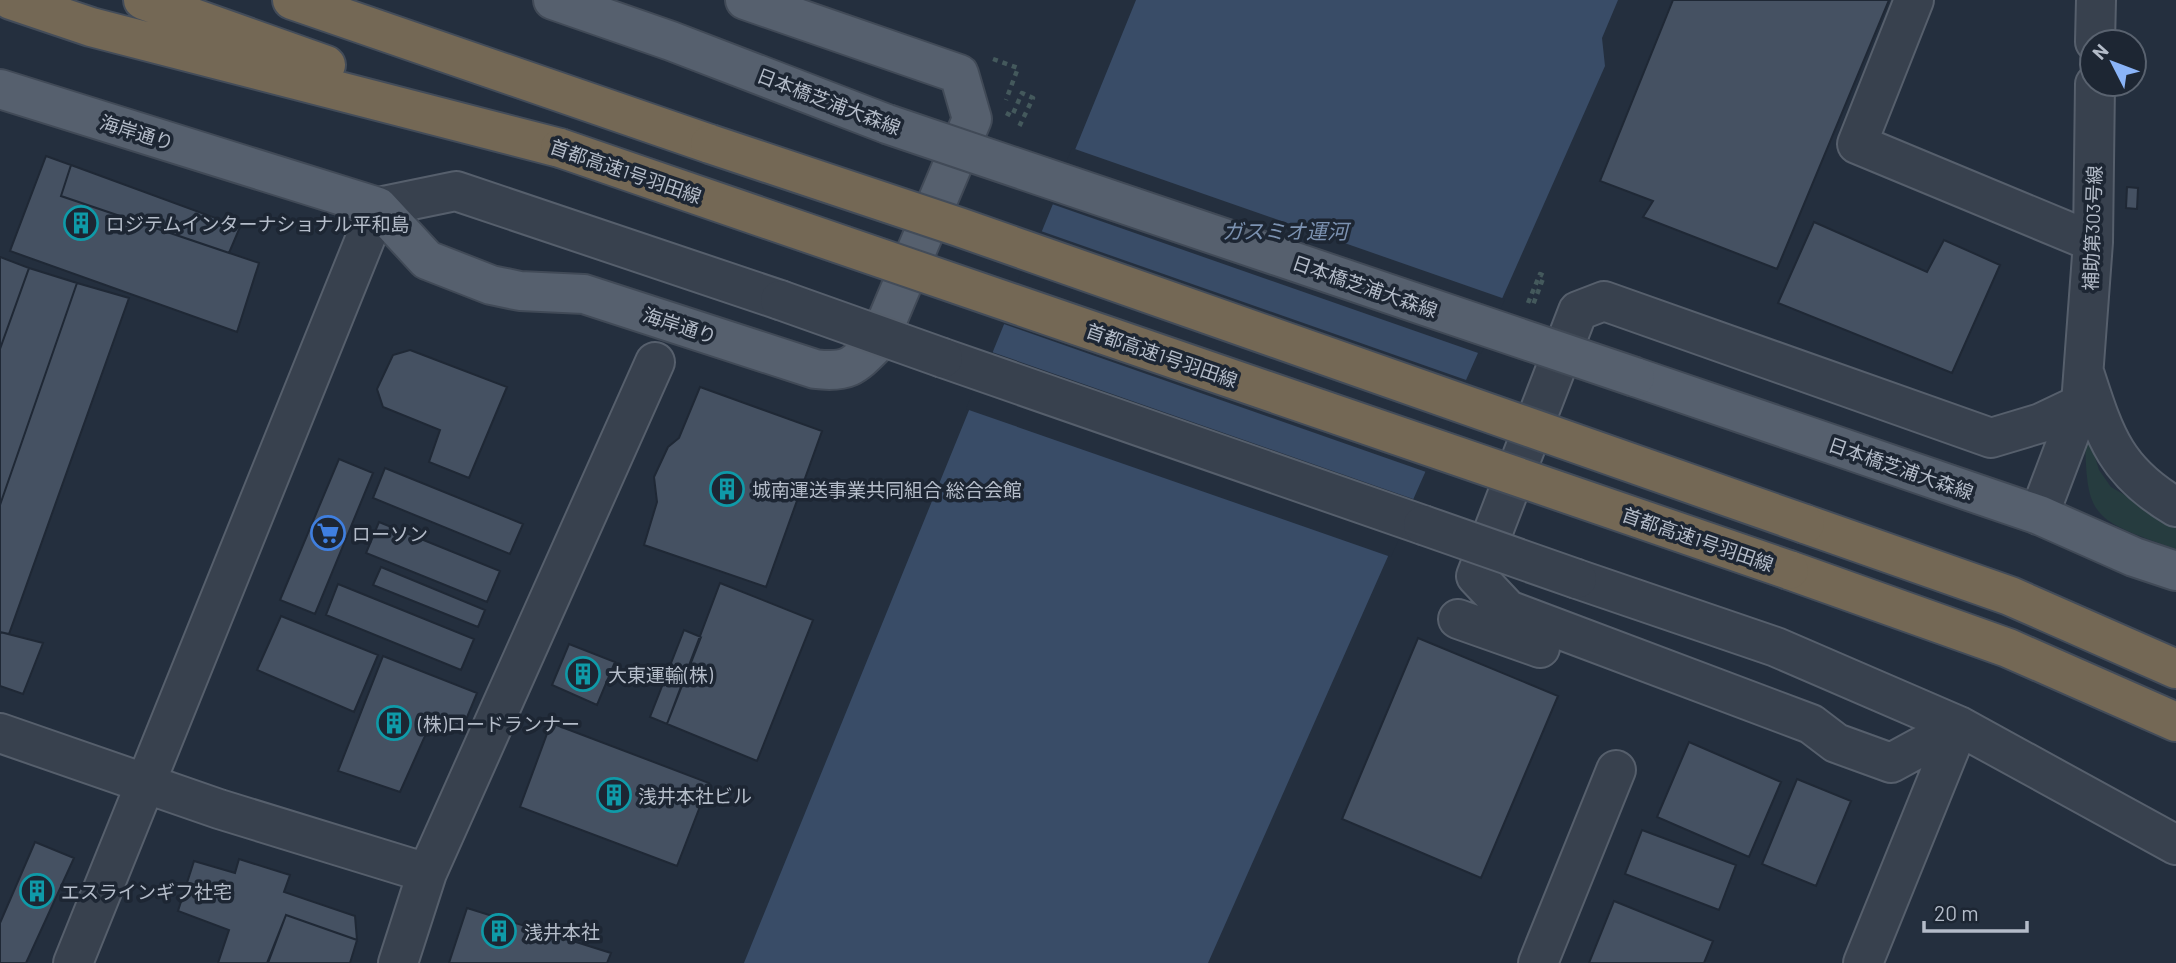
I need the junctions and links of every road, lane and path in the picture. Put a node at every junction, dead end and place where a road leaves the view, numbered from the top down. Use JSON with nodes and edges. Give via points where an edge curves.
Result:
{"nodes":[{"id":1,"x":143,"y":0,"type":"edge"},
{"id":2,"x":292,"y":0,"type":"edge"},
{"id":3,"x":376,"y":0,"type":"edge"},
{"id":4,"x":553,"y":0,"type":"edge"},
{"id":5,"x":589,"y":0,"type":"edge"},
{"id":6,"x":745,"y":0,"type":"edge"},
{"id":7,"x":1914,"y":0,"type":"edge"},
{"id":8,"x":2096,"y":0,"type":"edge"},
{"id":9,"x":12,"y":3,"type":"edge"},
{"id":10,"x":635,"y":28,"type":"junction"},
{"id":11,"x":2095,"y":28,"type":"edge"},
{"id":12,"x":518,"y":76,"type":"junction"},
{"id":13,"x":0,"y":89,"type":"edge"},
{"id":14,"x":2095,"y":98,"type":"edge"},
{"id":15,"x":1012,"y":116,"type":"dead end"},
{"id":16,"x":499,"y":130,"type":"junction"},
{"id":17,"x":1016,"y":136,"type":"dead end"},
{"id":18,"x":378,"y":207,"type":"junction"},
{"id":19,"x":2093,"y":242,"type":"junction"},
{"id":20,"x":1545,"y":309,"type":"dead end"},
{"id":21,"x":1524,"y":314,"type":"dead end"},
{"id":22,"x":655,"y":362,"type":"dead end"},
{"id":23,"x":2082,"y":388,"type":"junction"},
{"id":24,"x":2176,"y":507,"type":"edge"},
{"id":25,"x":2039,"y":515,"type":"junction"},
{"id":26,"x":2176,"y":571,"type":"edge"},
{"id":27,"x":1458,"y":619,"type":"dead end"},
{"id":28,"x":2176,"y":670,"type":"edge"},
{"id":29,"x":2176,"y":722,"type":"edge"},
{"id":30,"x":1959,"y":726,"type":"junction"},
{"id":31,"x":0,"y":733,"type":"edge"},
{"id":32,"x":1836,"y":743,"type":"junction"},
{"id":33,"x":1616,"y":770,"type":"dead end"},
{"id":34,"x":144,"y":783,"type":"junction"},
{"id":35,"x":2176,"y":845,"type":"edge"},
{"id":36,"x":427,"y":873,"type":"junction"},
{"id":37,"x":73,"y":963,"type":"edge"},
{"id":38,"x":398,"y":963,"type":"edge"},
{"id":39,"x":1538,"y":963,"type":"edge"},
{"id":40,"x":1863,"y":963,"type":"edge"}],
"edges":[{"from":1,"to":16,"type":"highway"},
{"from":2,"to":12,"type":"highway"},
{"from":3,"to":12,"type":"highway"},
{"from":4,"to":10,"type":"main road","name":"日本橋芝浦大森線"},
{"from":5,"to":10,"type":"street"},
{"from":6,"to":18,"type":"main road","name":"海岸通り","via":[[959,74],[971,119],[878,342],[856,364],[840,372],[815,369],[584,294],[500,288],[427,260]]},
{"from":7,"to":19,"type":"street","via":[[1857,144]]},
{"from":8,"to":11,"type":"street"},
{"from":9,"to":16,"type":"highway"},
{"from":10,"to":25,"type":"main road","name":"日本橋芝浦大森線","bridge":true,"via":[[887,124]]},
{"from":12,"to":28,"type":"highway","bridge":true,"via":[[2010,596]]},
{"from":13,"to":18,"type":"main road","name":"海岸通り"},
{"from":14,"to":19,"type":"street","name":"補助第303号線"},
{"from":15,"to":17,"type":"path","via":[[1022,93],[1033,98]]},
{"from":16,"to":29,"type":"highway","name":"首都高速1号羽田線","bridge":true,"via":[[1789,570],[2008,648]]},
{"from":18,"to":30,"type":"street","bridge":true,"via":[[457,191],[1776,648]]},
{"from":18,"to":34,"type":"street"},
{"from":19,"to":23,"type":"street","name":"補助第303号線"},
{"from":20,"to":21,"type":"path","via":[[1533,304],[1545,276],[1540,274]]},
{"from":22,"to":36,"type":"street"},
{"from":23,"to":24,"type":"street","via":[[2120,462],[2138,481]]},
{"from":23,"to":25,"type":"street"},
{"from":23,"to":32,"type":"street","via":[[2041,423],[1990,438],[1604,301],[1578,311],[1476,576],[1508,610],[1811,724]]},
{"from":25,"to":26,"type":"main road","name":"日本橋芝浦大森線"},
{"from":27,"to":32,"type":"street","via":[[1811,747]]},
{"from":30,"to":32,"type":"street","via":[[1891,763]]},
{"from":30,"to":35,"type":"street"},
{"from":30,"to":40,"type":"street"},
{"from":31,"to":34,"type":"street"},
{"from":33,"to":39,"type":"street"},
{"from":34,"to":36,"type":"street"},
{"from":34,"to":37,"type":"street"},
{"from":36,"to":38,"type":"street"}]}
